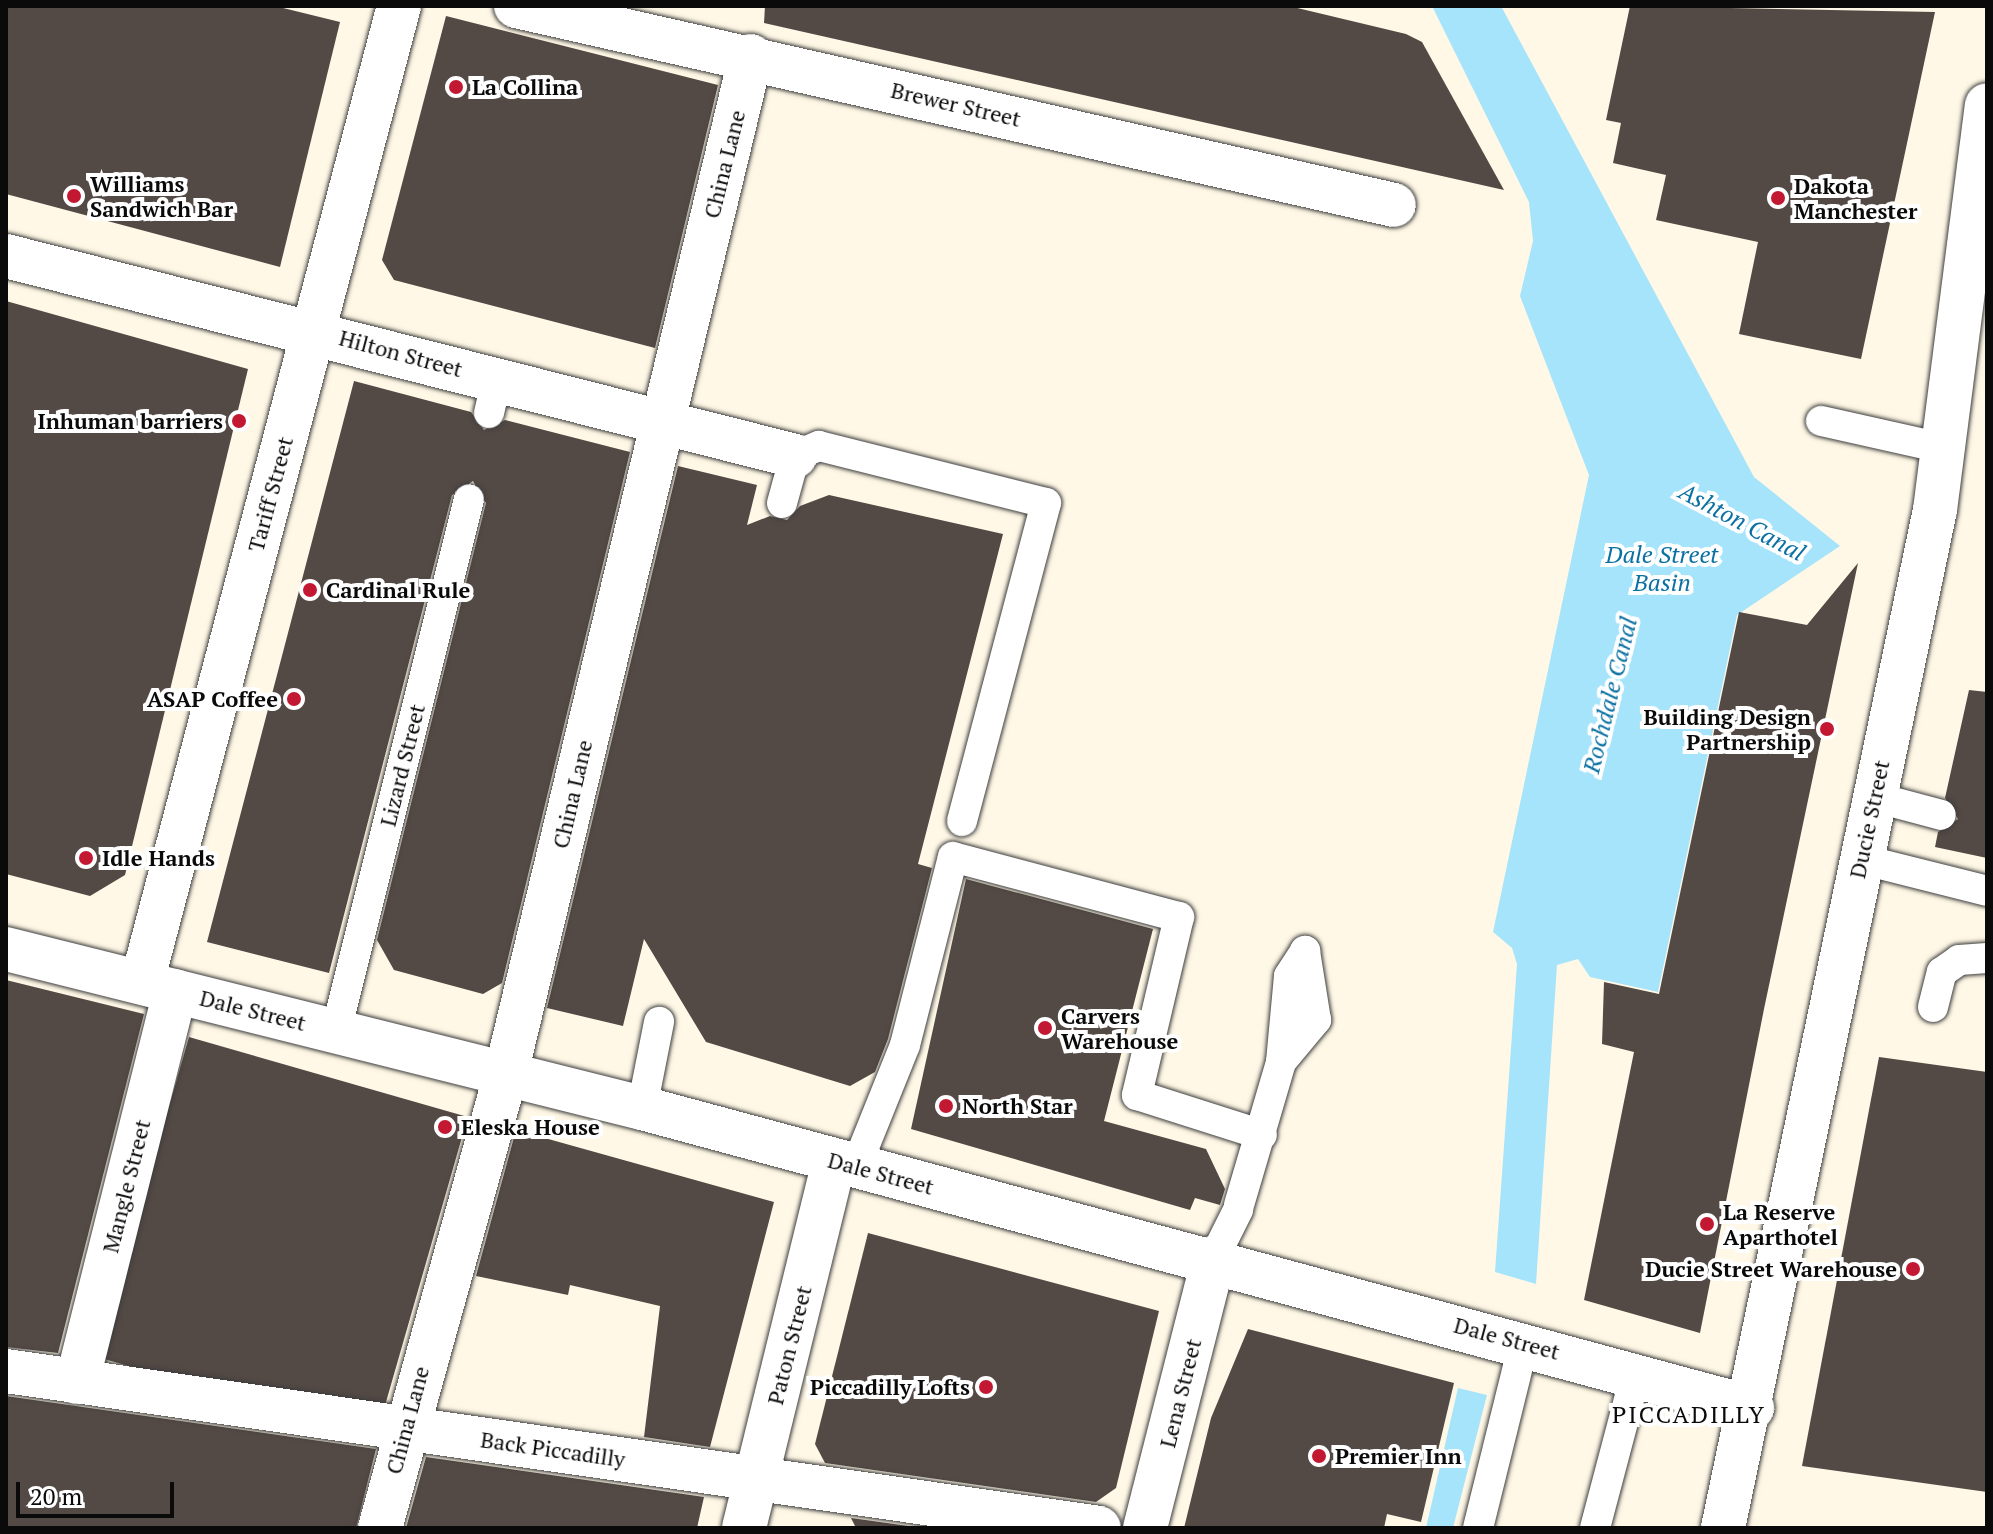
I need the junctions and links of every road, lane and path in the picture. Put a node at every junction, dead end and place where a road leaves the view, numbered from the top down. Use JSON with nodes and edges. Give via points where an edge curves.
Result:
{"nodes":[{"id":1,"x":399,"y":6,"type":"edge"},
{"id":2,"x":516,"y":6,"type":"edge"},
{"id":3,"x":751,"y":56,"type":"junction"},
{"id":4,"x":1987,"y":105,"type":"edge"},
{"id":5,"x":1394,"y":205,"type":"dead end"},
{"id":6,"x":6,"y":256,"type":"edge"},
{"id":7,"x":1977,"y":289,"type":"edge"},
{"id":8,"x":313,"y":331,"type":"junction"},
{"id":9,"x":660,"y":420,"type":"junction"},
{"id":10,"x":1821,"y":421,"type":"dead end"},
{"id":11,"x":1946,"y":449,"type":"junction"},
{"id":12,"x":795,"y":456,"type":"junction"},
{"id":13,"x":469,"y":499,"type":"dead end"},
{"id":14,"x":782,"y":503,"type":"dead end"},
{"id":15,"x":1874,"y":797,"type":"junction"},
{"id":16,"x":1941,"y":815,"type":"dead end"},
{"id":17,"x":962,"y":821,"type":"dead end"},
{"id":18,"x":1860,"y":859,"type":"junction"},
{"id":19,"x":1987,"y":891,"type":"edge"},
{"id":20,"x":6,"y":949,"type":"edge"},
{"id":21,"x":1987,"y":958,"type":"edge"},
{"id":22,"x":159,"y":986,"type":"junction"},
{"id":23,"x":1933,"y":1007,"type":"dead end"},
{"id":24,"x":659,"y":1022,"type":"dead end"},
{"id":25,"x":336,"y":1031,"type":"junction"},
{"id":26,"x":1281,"y":1062,"type":"dead end"},
{"id":27,"x":506,"y":1073,"type":"junction"},
{"id":28,"x":642,"y":1108,"type":"junction"},
{"id":29,"x":1262,"y":1135,"type":"junction"},
{"id":30,"x":845,"y":1164,"type":"junction"},
{"id":31,"x":1214,"y":1258,"type":"junction"},
{"id":32,"x":1524,"y":1342,"type":"junction"},
{"id":33,"x":6,"y":1371,"type":"edge"},
{"id":34,"x":1636,"y":1373,"type":"junction"},
{"id":35,"x":77,"y":1382,"type":"junction"},
{"id":36,"x":1752,"y":1408,"type":"junction"},
{"id":37,"x":403,"y":1429,"type":"junction"},
{"id":38,"x":757,"y":1475,"type":"junction"},
{"id":39,"x":380,"y":1528,"type":"edge"},
{"id":40,"x":744,"y":1528,"type":"edge"},
{"id":41,"x":1099,"y":1528,"type":"edge"},
{"id":42,"x":1145,"y":1528,"type":"edge"},
{"id":43,"x":1478,"y":1528,"type":"edge"},
{"id":44,"x":1595,"y":1528,"type":"edge"},
{"id":45,"x":1723,"y":1528,"type":"edge"}],
"edges":[{"from":1,"to":8,"type":"street","name":"Tariff Street"},
{"from":2,"to":3,"type":"street","name":"Brewer Street"},
{"from":3,"to":5,"type":"street","name":"Brewer Street"},
{"from":3,"to":9,"type":"street","name":"China Lane"},
{"from":4,"to":7,"type":"street","name":"Ducie Street","via":[[1970,199]]},
{"from":6,"to":8,"type":"street","name":"Hilton Street"},
{"from":7,"to":11,"type":"street","name":"Ducie Street"},
{"from":8,"to":9,"type":"street","name":"Hilton Street","via":[[493,396]]},
{"from":8,"to":22,"type":"street","name":"Tariff Street"},
{"from":9,"to":12,"type":"street","name":"Hilton Street"},
{"from":9,"to":27,"type":"street","name":"China Lane"},
{"from":10,"to":11,"type":"lane"},
{"from":11,"to":15,"type":"street","name":"Ducie Street"},
{"from":12,"to":14,"type":"lane"},
{"from":12,"to":17,"type":"lane","via":[[819,446],[1046,503]]},
{"from":13,"to":25,"type":"lane","name":"Lizard Street"},
{"from":15,"to":16,"type":"lane"},
{"from":15,"to":18,"type":"street","name":"Ducie Street"},
{"from":18,"to":19,"type":"lane"},
{"from":18,"to":36,"type":"street","name":"Ducie Street"},
{"from":20,"to":22,"type":"street","name":"Dale Street"},
{"from":21,"to":23,"type":"lane","via":[[1959,960],[1942,972]]},
{"from":22,"to":25,"type":"street","name":"Dale Street"},
{"from":22,"to":35,"type":"street","name":"Mangle Street"},
{"from":24,"to":28,"type":"lane"},
{"from":25,"to":27,"type":"street","name":"Dale Street"},
{"from":26,"to":29,"type":"lane"},
{"from":27,"to":28,"type":"street","name":"Dale Street"},
{"from":27,"to":37,"type":"street","name":"China Lane"},
{"from":28,"to":30,"type":"street","name":"Dale Street"},
{"from":29,"to":30,"type":"lane","via":[[1137,1095],[1179,917],[953,857],[905,1045]]},
{"from":29,"to":31,"type":"lane","via":[[1239,1207]]},
{"from":30,"to":31,"type":"street","name":"Dale Street"},
{"from":30,"to":38,"type":"street","name":"Paton Street"},
{"from":31,"to":32,"type":"street","name":"Dale Street"},
{"from":31,"to":42,"type":"street","name":"Lena Street"},
{"from":32,"to":34,"type":"street","name":"Dale Street"},
{"from":32,"to":43,"type":"lane"},
{"from":33,"to":35,"type":"street","name":"Back Piccadilly"},
{"from":34,"to":36,"type":"street","name":"Dale Street"},
{"from":34,"to":44,"type":"lane"},
{"from":35,"to":37,"type":"street","name":"Back Piccadilly"},
{"from":36,"to":45,"type":"street","name":"Ducie Street"},
{"from":37,"to":38,"type":"street","name":"Back Piccadilly"},
{"from":37,"to":39,"type":"street","name":"China Lane"},
{"from":38,"to":40,"type":"street","name":"Paton Street"},
{"from":38,"to":41,"type":"street","name":"Back Piccadilly"}]}
